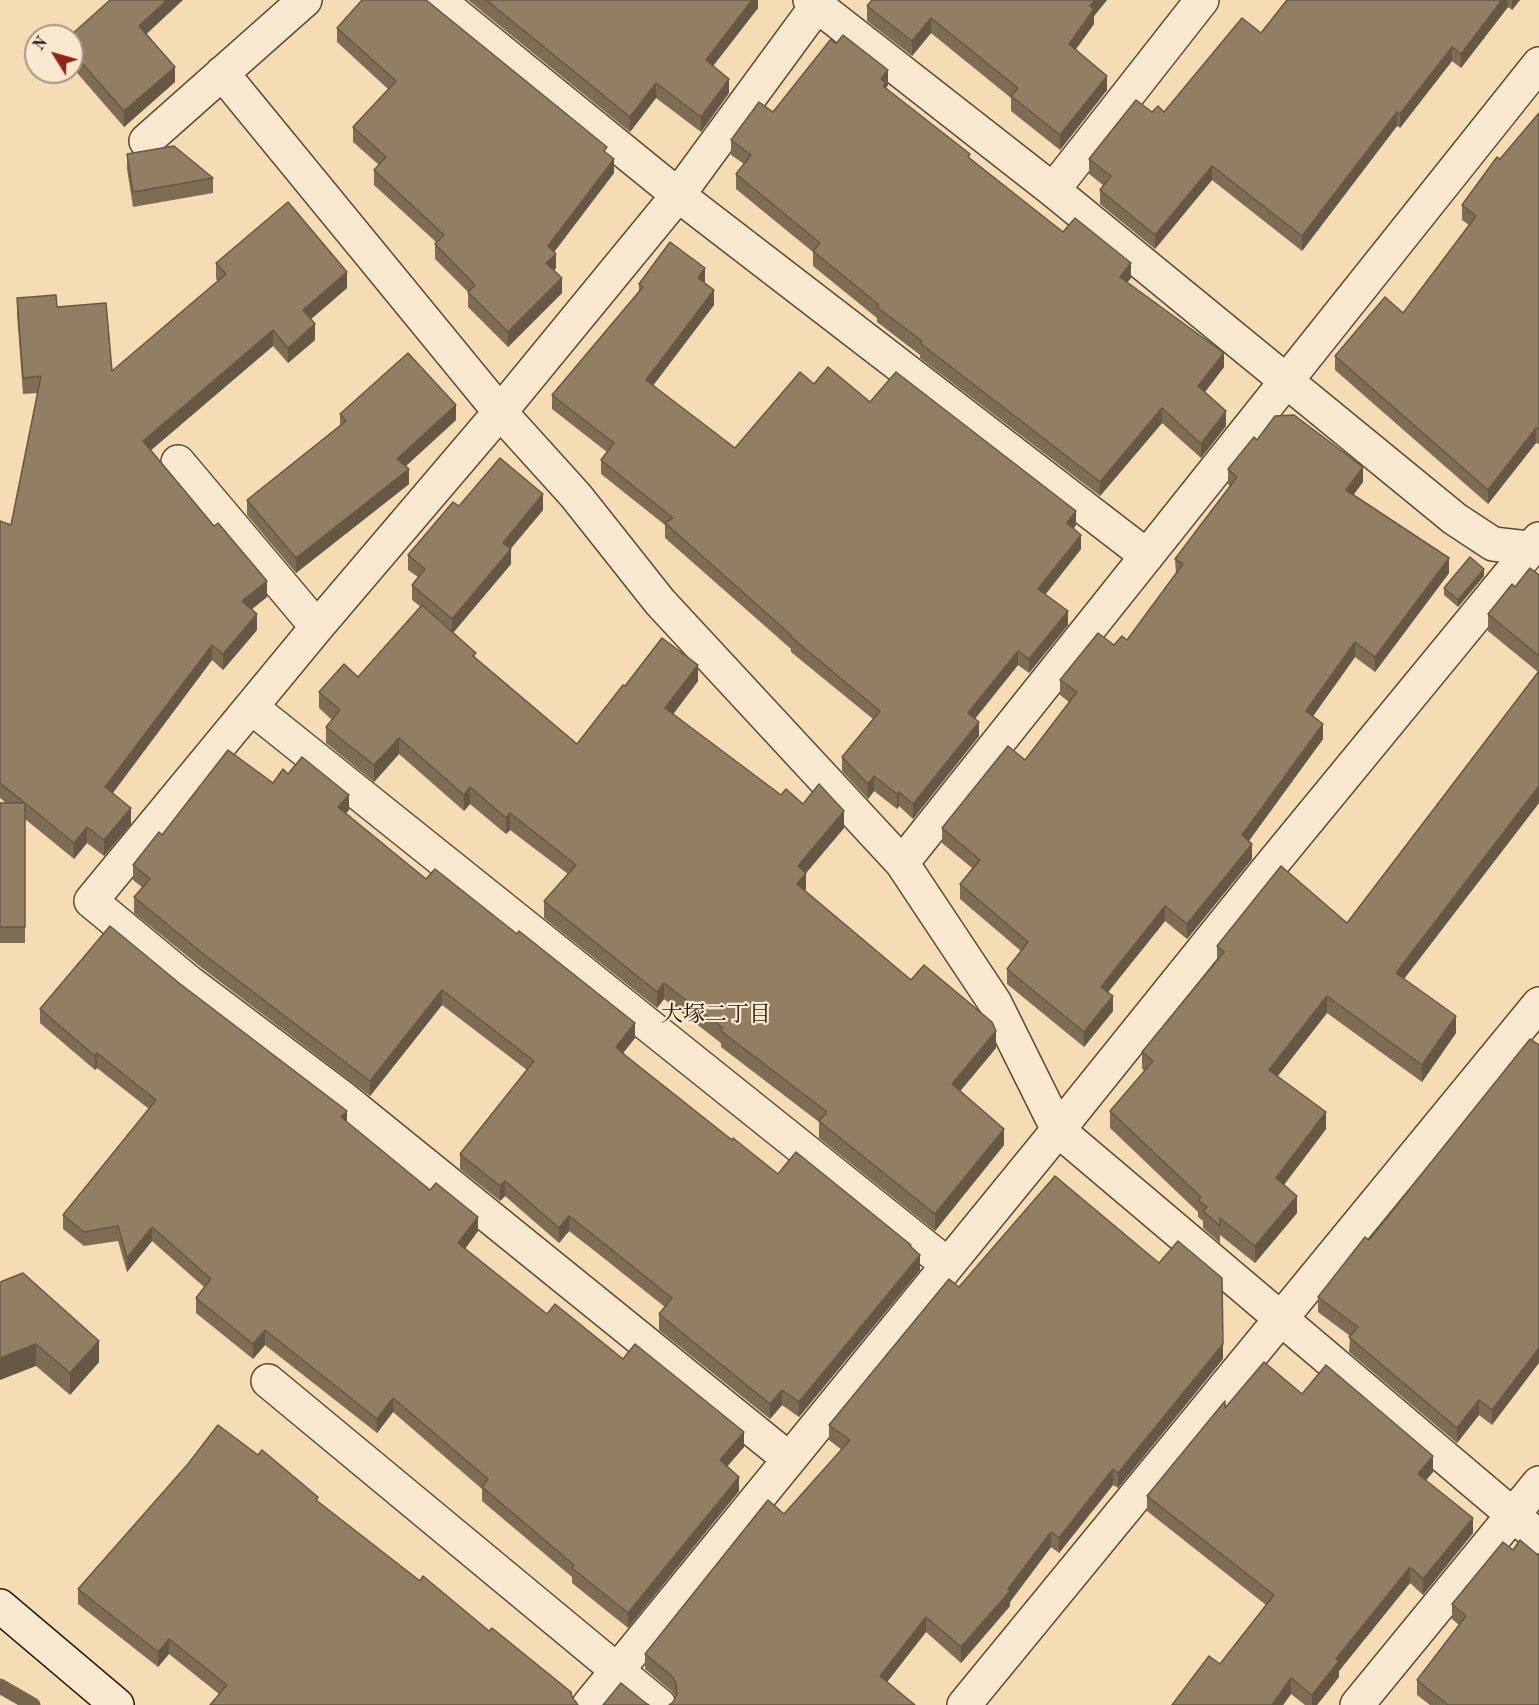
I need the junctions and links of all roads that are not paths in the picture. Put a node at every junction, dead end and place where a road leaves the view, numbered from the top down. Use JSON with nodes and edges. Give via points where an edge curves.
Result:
{"nodes":[{"id":1,"x":305,"y":0,"type":"edge"},
{"id":2,"x":438,"y":0,"type":"edge"},
{"id":3,"x":1202,"y":0,"type":"edge"},
{"id":4,"x":816,"y":2,"type":"edge"},
{"id":5,"x":1539,"y":64,"type":"edge"},
{"id":6,"x":222,"y":73,"type":"junction"},
{"id":7,"x":146,"y":141,"type":"dead end"},
{"id":8,"x":1053,"y":190,"type":"junction"},
{"id":9,"x":678,"y":195,"type":"junction"},
{"id":10,"x":1288,"y":381,"type":"junction"},
{"id":11,"x":500,"y":412,"type":"junction"},
{"id":12,"x":178,"y":462,"type":"dead end"},
{"id":13,"x":1537,"y":545,"type":"edge"},
{"id":14,"x":1147,"y":556,"type":"junction"},
{"id":15,"x":317,"y":627,"type":"junction"},
{"id":16,"x":251,"y":707,"type":"junction"},
{"id":17,"x":902,"y":863,"type":"junction"},
{"id":18,"x":1539,"y":1004,"type":"edge"},
{"id":19,"x":1058,"y":1130,"type":"junction"},
{"id":20,"x":948,"y":1265,"type":"junction"},
{"id":21,"x":1280,"y":1318,"type":"junction"},
{"id":22,"x":267,"y":1381,"type":"dead end"},
{"id":23,"x":789,"y":1459,"type":"junction"},
{"id":24,"x":1539,"y":1483,"type":"edge"},
{"id":25,"x":1513,"y":1515,"type":"junction"},
{"id":26,"x":1539,"y":1537,"type":"edge"},
{"id":27,"x":0,"y":1606,"type":"edge"},
{"id":28,"x":617,"y":1671,"type":"junction"},
{"id":29,"x":117,"y":1705,"type":"edge"},
{"id":30,"x":589,"y":1705,"type":"edge"},
{"id":31,"x":659,"y":1705,"type":"edge"},
{"id":32,"x":964,"y":1705,"type":"edge"},
{"id":33,"x":1357,"y":1705,"type":"edge"}],
"edges":[{"from":1,"to":6,"type":"street"},
{"from":2,"to":9,"type":"street"},
{"from":3,"to":8,"type":"street"},
{"from":4,"to":8,"type":"street"},
{"from":4,"to":9,"type":"street"},
{"from":5,"to":10,"type":"street"},
{"from":6,"to":7,"type":"street"},
{"from":6,"to":11,"type":"street"},
{"from":8,"to":10,"type":"street"},
{"from":9,"to":11,"type":"street"},
{"from":9,"to":14,"type":"street"},
{"from":10,"to":13,"type":"street","via":[[1455,519],[1493,544]]},
{"from":10,"to":14,"type":"street"},
{"from":11,"to":15,"type":"street"},
{"from":11,"to":17,"type":"street","via":[[576,496],[660,602]]},
{"from":12,"to":15,"type":"street"},
{"from":13,"to":19,"type":"street"},
{"from":14,"to":17,"type":"street"},
{"from":15,"to":16,"type":"street"},
{"from":16,"to":20,"type":"street"},
{"from":16,"to":23,"type":"street","via":[[92,901]]},
{"from":17,"to":19,"type":"street","via":[[995,1003]]},
{"from":18,"to":21,"type":"street"},
{"from":19,"to":20,"type":"street"},
{"from":19,"to":21,"type":"street"},
{"from":20,"to":23,"type":"street"},
{"from":21,"to":25,"type":"street"},
{"from":21,"to":32,"type":"street"},
{"from":22,"to":28,"type":"street"},
{"from":23,"to":28,"type":"street"},
{"from":24,"to":25,"type":"street"},
{"from":25,"to":26,"type":"street"},
{"from":25,"to":33,"type":"street"},
{"from":27,"to":29,"type":"street"},
{"from":28,"to":30,"type":"street"},
{"from":28,"to":31,"type":"street"}]}
